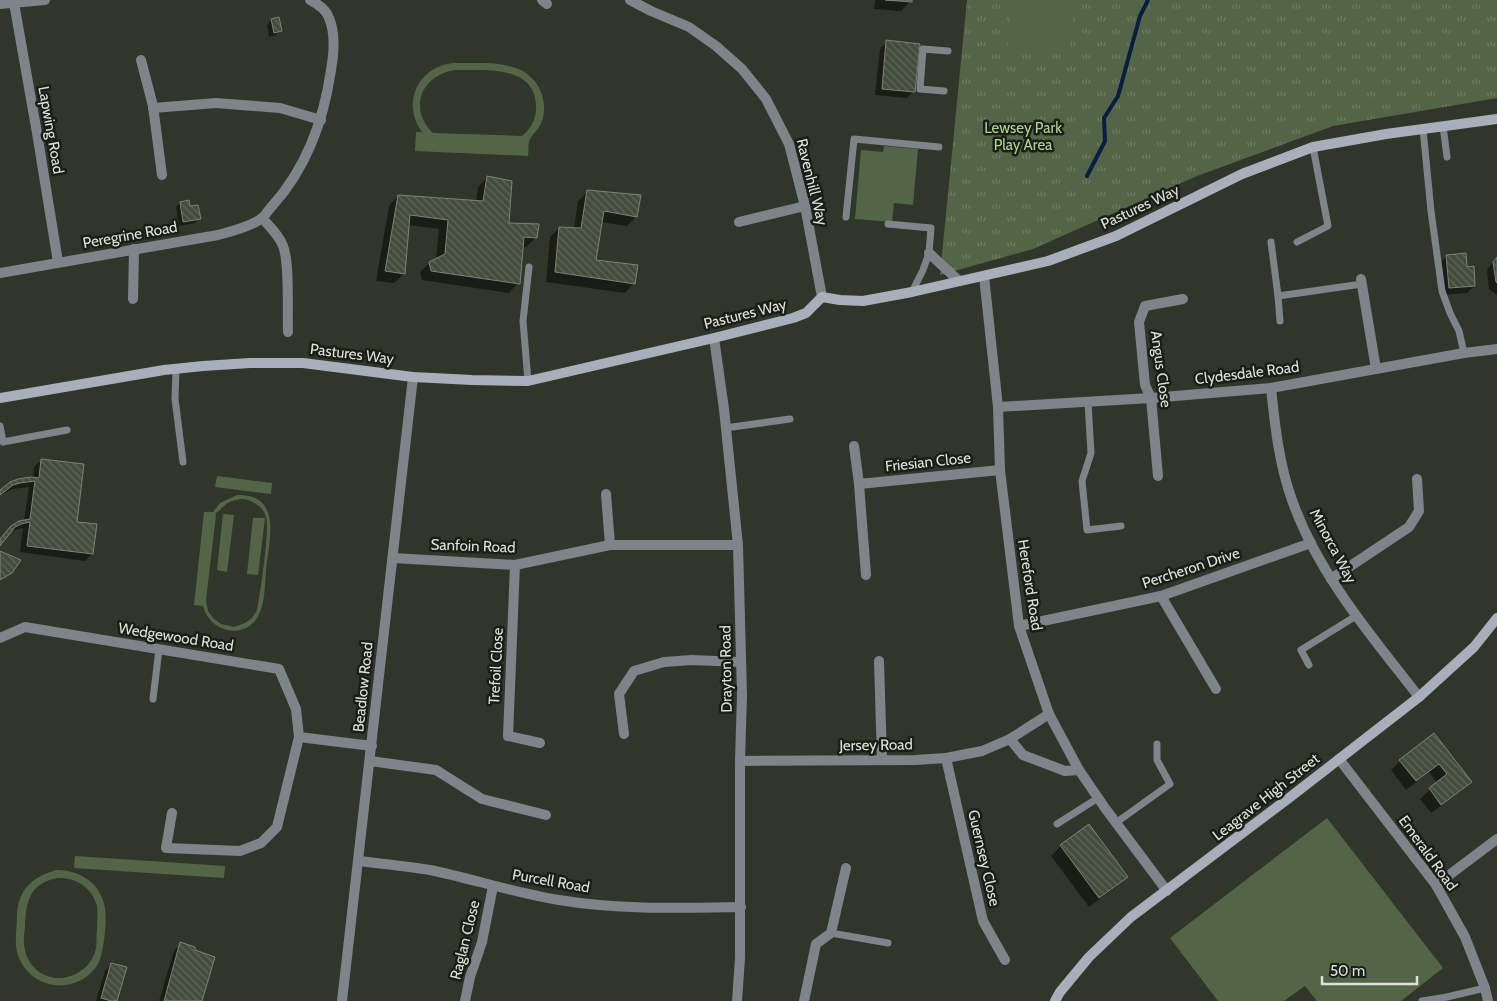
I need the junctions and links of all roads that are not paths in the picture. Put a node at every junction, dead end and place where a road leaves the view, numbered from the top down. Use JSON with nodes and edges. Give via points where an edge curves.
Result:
{"nodes":[{"id":1,"x":45,"y":0,"type":"edge"},
{"id":2,"x":310,"y":0,"type":"edge"},
{"id":3,"x":630,"y":0,"type":"edge"},
{"id":4,"x":0,"y":4,"type":"edge"},
{"id":5,"x":14,"y":4,"type":"junction"},
{"id":6,"x":948,"y":51,"type":"dead end"},
{"id":7,"x":141,"y":60,"type":"dead end"},
{"id":8,"x":944,"y":91,"type":"dead end"},
{"id":9,"x":153,"y":108,"type":"junction"},
{"id":10,"x":1497,"y":119,"type":"edge"},
{"id":11,"x":320,"y":120,"type":"junction"},
{"id":12,"x":1443,"y":126,"type":"junction"},
{"id":13,"x":1422,"y":129,"type":"junction"},
{"id":14,"x":939,"y":147,"type":"dead end"},
{"id":15,"x":1313,"y":147,"type":"junction"},
{"id":16,"x":1446,"y":157,"type":"dead end"},
{"id":17,"x":162,"y":175,"type":"dead end"},
{"id":18,"x":804,"y":206,"type":"junction"},
{"id":19,"x":846,"y":217,"type":"dead end"},
{"id":20,"x":262,"y":218,"type":"junction"},
{"id":21,"x":739,"y":222,"type":"dead end"},
{"id":22,"x":888,"y":224,"type":"dead end"},
{"id":23,"x":1271,"y":242,"type":"dead end"},
{"id":24,"x":1297,"y":242,"type":"dead end"},
{"id":25,"x":134,"y":249,"type":"junction"},
{"id":26,"x":929,"y":253,"type":"junction"},
{"id":27,"x":58,"y":262,"type":"junction"},
{"id":28,"x":529,"y":267,"type":"dead end"},
{"id":29,"x":0,"y":273,"type":"edge"},
{"id":30,"x":984,"y":276,"type":"junction"},
{"id":31,"x":959,"y":281,"type":"junction"},
{"id":32,"x":1362,"y":282,"type":"joint"},
{"id":33,"x":912,"y":292,"type":"junction"},
{"id":34,"x":1278,"y":296,"type":"junction"},
{"id":35,"x":822,"y":297,"type":"junction"},
{"id":36,"x":133,"y":299,"type":"dead end"},
{"id":37,"x":1183,"y":299,"type":"dead end"},
{"id":38,"x":1280,"y":321,"type":"dead end"},
{"id":39,"x":288,"y":332,"type":"dead end"},
{"id":40,"x":714,"y":338,"type":"junction"},
{"id":41,"x":1497,"y":349,"type":"edge"},
{"id":42,"x":1464,"y":353,"type":"junction"},
{"id":43,"x":176,"y":369,"type":"junction"},
{"id":44,"x":1376,"y":369,"type":"junction"},
{"id":45,"x":414,"y":377,"type":"junction"},
{"id":46,"x":528,"y":381,"type":"junction"},
{"id":47,"x":1271,"y":388,"type":"junction"},
{"id":48,"x":0,"y":398,"type":"edge"},
{"id":49,"x":1151,"y":398,"type":"junction"},
{"id":50,"x":1088,"y":402,"type":"junction"},
{"id":51,"x":998,"y":407,"type":"junction"},
{"id":52,"x":790,"y":419,"type":"dead end"},
{"id":53,"x":0,"y":426,"type":"edge"},
{"id":54,"x":726,"y":428,"type":"junction"},
{"id":55,"x":67,"y":430,"type":"dead end"},
{"id":56,"x":854,"y":446,"type":"dead end"},
{"id":57,"x":183,"y":462,"type":"dead end"},
{"id":58,"x":1000,"y":470,"type":"junction"},
{"id":59,"x":1158,"y":476,"type":"dead end"},
{"id":60,"x":1417,"y":479,"type":"dead end"},
{"id":61,"x":859,"y":484,"type":"junction"},
{"id":62,"x":606,"y":494,"type":"dead end"},
{"id":63,"x":1120,"y":526,"type":"dead end"},
{"id":64,"x":1311,"y":543,"type":"junction"},
{"id":65,"x":610,"y":545,"type":"junction"},
{"id":66,"x":738,"y":545,"type":"junction"},
{"id":67,"x":393,"y":558,"type":"junction"},
{"id":68,"x":515,"y":565,"type":"junction"},
{"id":69,"x":866,"y":575,"type":"dead end"},
{"id":70,"x":1331,"y":579,"type":"junction"},
{"id":71,"x":1161,"y":596,"type":"junction"},
{"id":72,"x":1356,"y":616,"type":"junction"},
{"id":73,"x":1497,"y":618,"type":"edge"},
{"id":74,"x":1019,"y":626,"type":"junction"},
{"id":75,"x":0,"y":638,"type":"edge"},
{"id":76,"x":160,"y":649,"type":"junction"},
{"id":77,"x":879,"y":661,"type":"dead end"},
{"id":78,"x":741,"y":662,"type":"junction"},
{"id":79,"x":1309,"y":665,"type":"dead end"},
{"id":80,"x":1216,"y":689,"type":"dead end"},
{"id":81,"x":1418,"y":697,"type":"junction"},
{"id":82,"x":153,"y":699,"type":"dead end"},
{"id":83,"x":1049,"y":714,"type":"junction"},
{"id":84,"x":624,"y":734,"type":"dead end"},
{"id":85,"x":299,"y":736,"type":"junction"},
{"id":86,"x":1010,"y":739,"type":"junction"},
{"id":87,"x":540,"y":743,"type":"dead end"},
{"id":88,"x":1157,"y":744,"type":"dead end"},
{"id":89,"x":372,"y":746,"type":"junction"},
{"id":90,"x":946,"y":758,"type":"junction"},
{"id":91,"x":1339,"y":759,"type":"junction"},
{"id":92,"x":370,"y":760,"type":"junction"},
{"id":93,"x":882,"y":760,"type":"junction"},
{"id":94,"x":740,"y":761,"type":"junction"},
{"id":95,"x":1079,"y":770,"type":"junction"},
{"id":96,"x":1098,"y":798,"type":"junction"},
{"id":97,"x":172,"y":813,"type":"dead end"},
{"id":98,"x":546,"y":815,"type":"dead end"},
{"id":99,"x":1117,"y":822,"type":"junction"},
{"id":100,"x":1057,"y":824,"type":"dead end"},
{"id":101,"x":1497,"y":838,"type":"edge"},
{"id":102,"x":358,"y":861,"type":"junction"},
{"id":103,"x":846,"y":868,"type":"dead end"},
{"id":104,"x":1436,"y":885,"type":"junction"},
{"id":105,"x":493,"y":886,"type":"junction"},
{"id":106,"x":1167,"y":891,"type":"junction"},
{"id":107,"x":741,"y":908,"type":"junction"},
{"id":108,"x":831,"y":933,"type":"junction"},
{"id":109,"x":888,"y":943,"type":"dead end"},
{"id":110,"x":1005,"y":960,"type":"dead end"},
{"id":111,"x":1485,"y":988,"type":"junction"},
{"id":112,"x":342,"y":1001,"type":"edge"},
{"id":113,"x":465,"y":1001,"type":"edge"},
{"id":114,"x":737,"y":1001,"type":"edge"},
{"id":115,"x":804,"y":1001,"type":"edge"},
{"id":116,"x":1055,"y":1001,"type":"edge"},
{"id":117,"x":1422,"y":1001,"type":"edge"},
{"id":118,"x":1488,"y":1001,"type":"edge"}],
"edges":[{"from":1,"to":5,"type":"street"},
{"from":2,"to":11,"type":"street","name":"Peregrine Road","via":[[328,16],[333,31],[332,66]]},
{"from":3,"to":18,"type":"street","name":"Ravenhill Way","via":[[689,27],[742,69],[766,99],[789,144]]},
{"from":4,"to":5,"type":"street"},
{"from":5,"to":27,"type":"street","name":"Lapwing Road"},
{"from":6,"to":8,"type":"lane","via":[[924,49],[920,89]]},
{"from":7,"to":9,"type":"street"},
{"from":9,"to":11,"type":"street","via":[[216,103],[280,108]]},
{"from":9,"to":17,"type":"street"},
{"from":10,"to":12,"type":"street","name":"Pastures Way"},
{"from":11,"to":20,"type":"street","name":"Peregrine Road","via":[[302,163]]},
{"from":12,"to":13,"type":"street","name":"Pastures Way"},
{"from":12,"to":16,"type":"lane"},
{"from":13,"to":15,"type":"street","name":"Pastures Way"},
{"from":13,"to":42,"type":"lane","via":[[1442,291],[1459,331]]},
{"from":14,"to":19,"type":"lane","via":[[854,139]]},
{"from":15,"to":24,"type":"lane","via":[[1328,226]]},
{"from":15,"to":30,"type":"street","name":"Pastures Way","via":[[1242,174],[1116,236],[1048,261]]},
{"from":18,"to":21,"type":"street"},
{"from":18,"to":35,"type":"street","name":"Ravenhill Way"},
{"from":20,"to":25,"type":"street","name":"Peregrine Road","via":[[241,229],[218,235]]},
{"from":20,"to":39,"type":"street","via":[[284,247]]},
{"from":22,"to":26,"type":"lane","via":[[931,228]]},
{"from":23,"to":34,"type":"lane"},
{"from":25,"to":27,"type":"street","name":"Peregrine Road"},
{"from":25,"to":36,"type":"street"},
{"from":26,"to":31,"type":"street"},
{"from":26,"to":33,"type":"lane"},
{"from":27,"to":29,"type":"street","name":"Peregrine Road"},
{"from":28,"to":46,"type":"lane","via":[[523,316]]},
{"from":30,"to":31,"type":"street","name":"Pastures Way"},
{"from":30,"to":51,"type":"street","name":"Hereford Road"},
{"from":31,"to":33,"type":"street","name":"Pastures Way"},
{"from":32,"to":34,"type":"lane"},
{"from":32,"to":44,"type":"street"},
{"from":33,"to":35,"type":"street","name":"Pastures Way","via":[[863,301]]},
{"from":34,"to":38,"type":"lane"},
{"from":35,"to":40,"type":"street","name":"Pastures Way","via":[[806,312],[793,318]]},
{"from":37,"to":49,"type":"street","name":"Angus Close","via":[[1145,306],[1139,322],[1144,385]]},
{"from":40,"to":46,"type":"street","name":"Pastures Way"},
{"from":40,"to":54,"type":"street","name":"Drayton Road"},
{"from":41,"to":42,"type":"street","name":"Clydesdale Road"},
{"from":42,"to":44,"type":"street","name":"Clydesdale Road"},
{"from":43,"to":45,"type":"street","name":"Pastures Way","via":[[250,363],[304,364]]},
{"from":43,"to":48,"type":"street","name":"Pastures Way"},
{"from":43,"to":57,"type":"lane","via":[[175,399]]},
{"from":44,"to":47,"type":"street","name":"Clydesdale Road"},
{"from":45,"to":46,"type":"street","name":"Pastures Way"},
{"from":45,"to":67,"type":"street","name":"Beadlow Road"},
{"from":47,"to":49,"type":"street","name":"Clydesdale Road"},
{"from":47,"to":64,"type":"street","name":"Minorca Way","via":[[1278,452],[1292,500]]},
{"from":49,"to":50,"type":"street","name":"Clydesdale Road"},
{"from":49,"to":59,"type":"street","name":"Angus Close"},
{"from":50,"to":51,"type":"street","name":"Clydesdale Road"},
{"from":50,"to":63,"type":"lane","via":[[1091,453],[1082,481],[1087,530]]},
{"from":51,"to":58,"type":"street","name":"Hereford Road"},
{"from":52,"to":54,"type":"lane"},
{"from":53,"to":55,"type":"lane","via":[[3,442]]},
{"from":54,"to":66,"type":"street","name":"Drayton Road"},
{"from":56,"to":61,"type":"street"},
{"from":58,"to":61,"type":"street","name":"Friesian Close"},
{"from":58,"to":74,"type":"street","name":"Hereford Road"},
{"from":60,"to":70,"type":"street","via":[[1419,511],[1409,527]]},
{"from":61,"to":69,"type":"street"},
{"from":62,"to":65,"type":"street"},
{"from":64,"to":70,"type":"street","name":"Minorca Way"},
{"from":64,"to":71,"type":"street","name":"Percheron Drive"},
{"from":65,"to":66,"type":"street","name":"Sanfoin Road"},
{"from":65,"to":68,"type":"street","name":"Sanfoin Road"},
{"from":66,"to":78,"type":"street","name":"Drayton Road"},
{"from":67,"to":68,"type":"street","name":"Sanfoin Road"},
{"from":67,"to":89,"type":"street","name":"Beadlow Road"},
{"from":68,"to":87,"type":"street","name":"Trefoil Close","via":[[508,736]]},
{"from":70,"to":72,"type":"street","name":"Minorca Way"},
{"from":71,"to":74,"type":"street","name":"Percheron Drive"},
{"from":71,"to":80,"type":"street"},
{"from":72,"to":79,"type":"lane","via":[[1300,650]]},
{"from":72,"to":81,"type":"street","name":"Minorca Way"},
{"from":73,"to":81,"type":"street","name":"Leagrave High Street","via":[[1474,647]]},
{"from":74,"to":83,"type":"street","name":"Hereford Road"},
{"from":75,"to":76,"type":"street","name":"Wedgewood Road","via":[[25,627]]},
{"from":76,"to":82,"type":"lane"},
{"from":76,"to":85,"type":"street","name":"Wedgewood Road","via":[[279,669],[296,710]]},
{"from":77,"to":93,"type":"street"},
{"from":78,"to":84,"type":"street","via":[[664,662],[634,671],[619,694]]},
{"from":78,"to":94,"type":"street","name":"Drayton Road"},
{"from":81,"to":91,"type":"street","name":"Leagrave High Street"},
{"from":83,"to":86,"type":"street","name":"Jersey Road"},
{"from":83,"to":95,"type":"street","name":"Hereford Road"},
{"from":85,"to":89,"type":"street"},
{"from":85,"to":97,"type":"street","name":"Wedgewood Road","via":[[277,826],[261,843],[240,851],[166,848]]},
{"from":86,"to":90,"type":"street","name":"Jersey Road","via":[[982,751]]},
{"from":86,"to":95,"type":"street","via":[[1023,754],[1065,771]]},
{"from":88,"to":99,"type":"lane","via":[[1157,760],[1170,784]]},
{"from":89,"to":92,"type":"street","name":"Beadlow Road"},
{"from":90,"to":93,"type":"street","name":"Jersey Road"},
{"from":90,"to":110,"type":"street","name":"Guernsey Close","via":[[983,921]]},
{"from":91,"to":104,"type":"street","name":"Emerald Road"},
{"from":91,"to":106,"type":"street","name":"Leagrave High Street"},
{"from":92,"to":98,"type":"street","via":[[436,770],[482,800]]},
{"from":92,"to":102,"type":"street","name":"Beadlow Road"},
{"from":93,"to":94,"type":"street","name":"Jersey Road"},
{"from":94,"to":107,"type":"street","name":"Drayton Road"},
{"from":95,"to":96,"type":"street","name":"Hereford Road"},
{"from":96,"to":99,"type":"street","name":"Hereford Road"},
{"from":96,"to":100,"type":"lane"},
{"from":99,"to":106,"type":"street","name":"Hereford Road"},
{"from":101,"to":104,"type":"street"},
{"from":102,"to":105,"type":"street","name":"Purcell Road","via":[[430,870]]},
{"from":102,"to":112,"type":"street","name":"Beadlow Road"},
{"from":103,"to":108,"type":"street"},
{"from":104,"to":111,"type":"street","name":"Emerald Road","via":[[1465,937]]},
{"from":105,"to":107,"type":"street","name":"Purcell Road","via":[[560,900],[622,906]]},
{"from":105,"to":113,"type":"street","name":"Raglan Close","via":[[482,942]]},
{"from":106,"to":116,"type":"street","name":"Leagrave High Street","via":[[1131,917],[1088,957]]},
{"from":107,"to":114,"type":"street","name":"Drayton Road"},
{"from":108,"to":109,"type":"lane"},
{"from":108,"to":115,"type":"street","via":[[816,944]]},
{"from":111,"to":117,"type":"lane"},
{"from":111,"to":118,"type":"street","name":"Emerald Road"}]}
